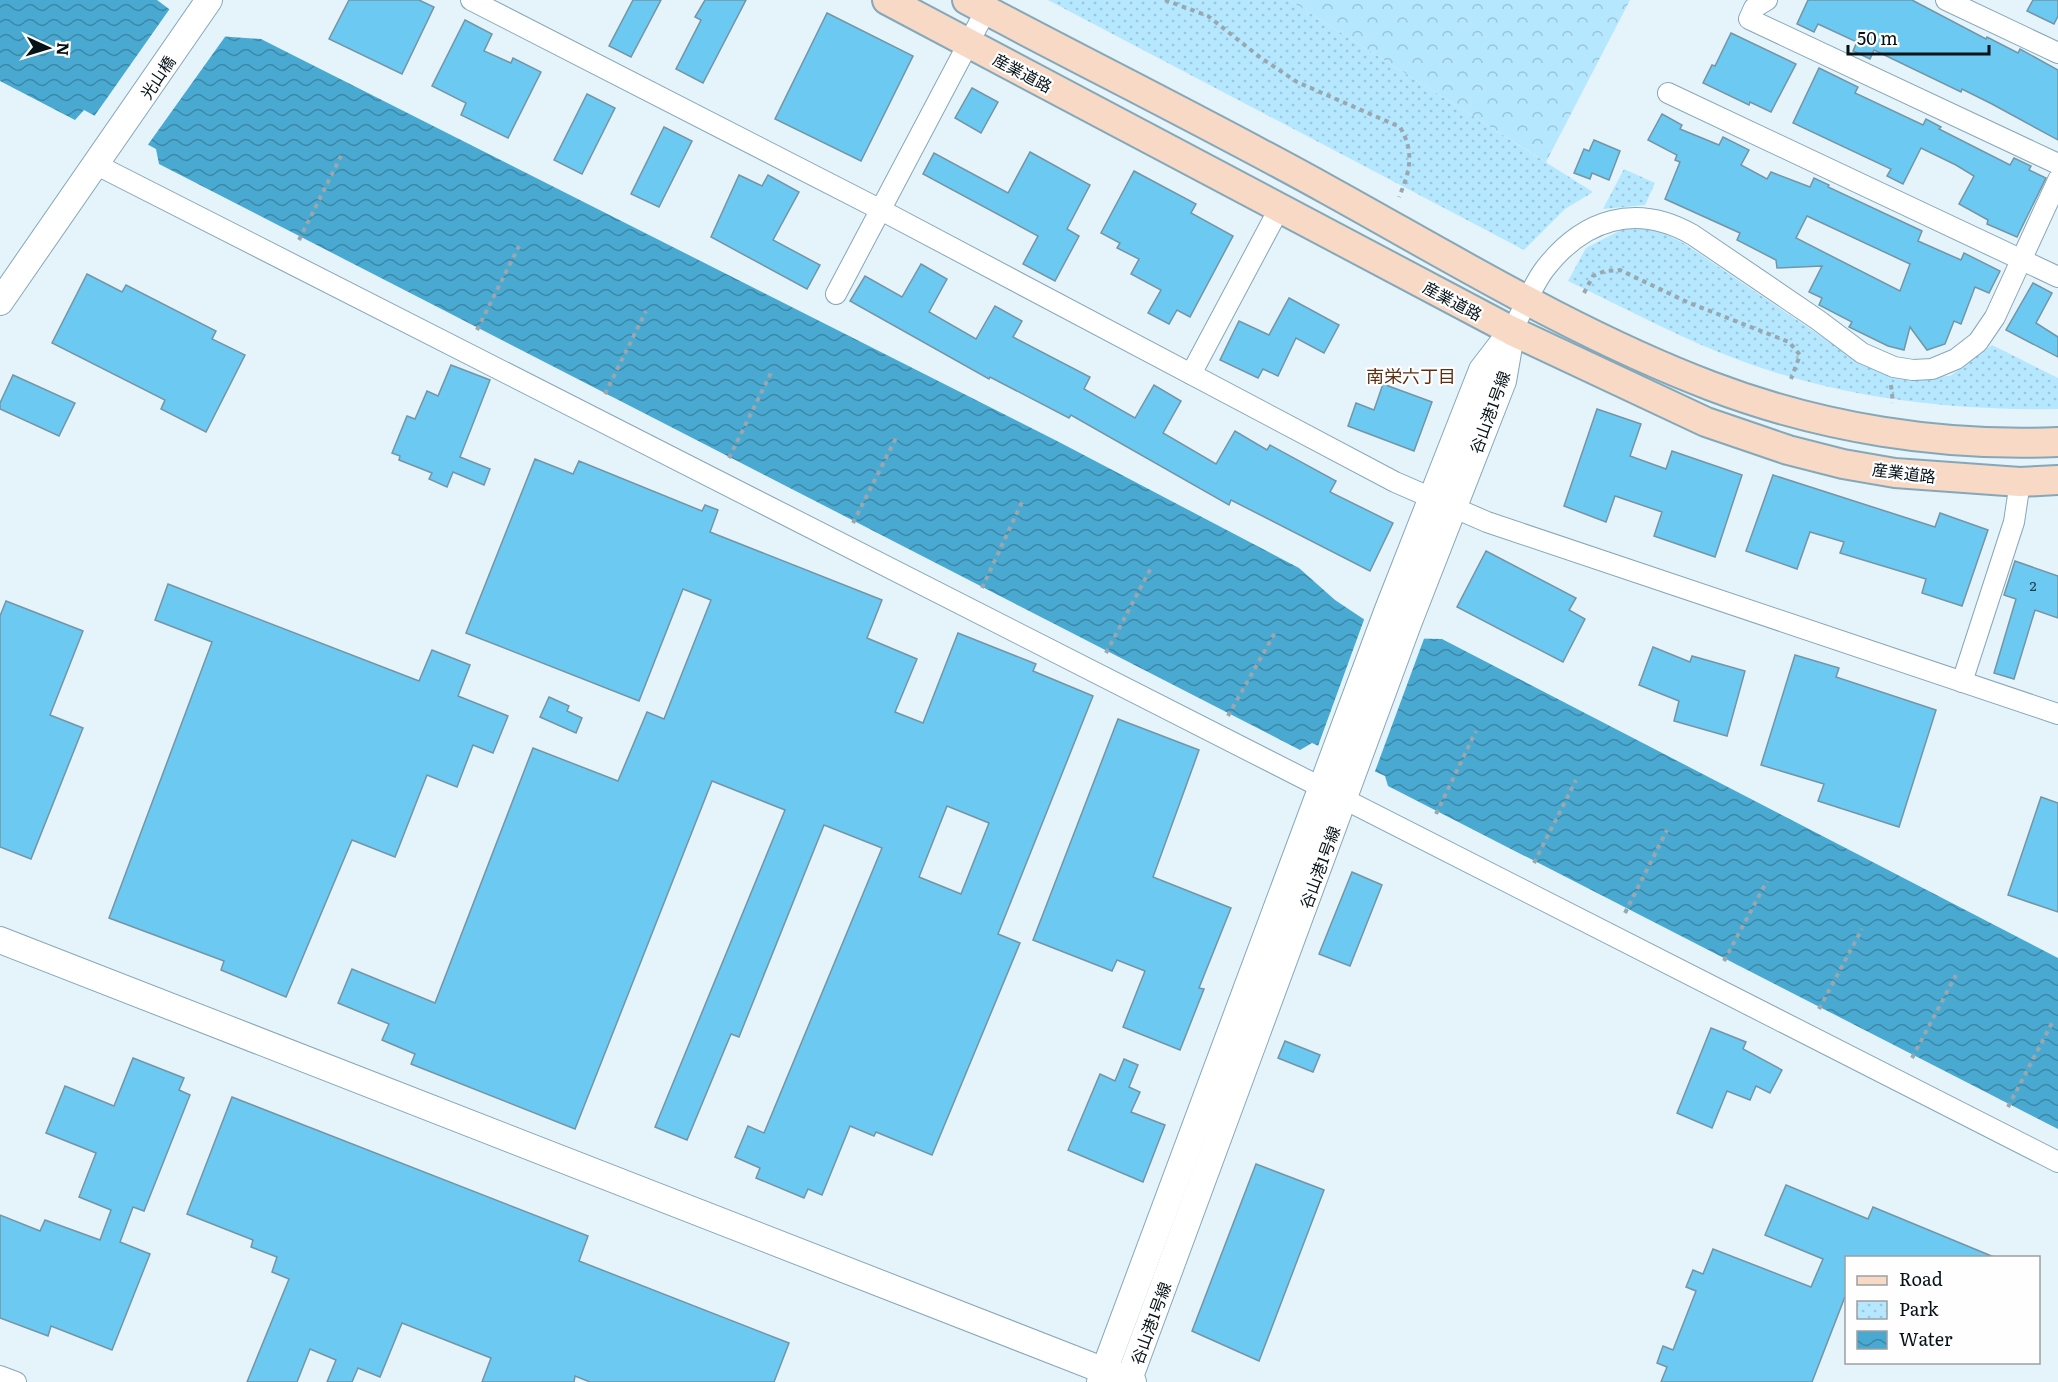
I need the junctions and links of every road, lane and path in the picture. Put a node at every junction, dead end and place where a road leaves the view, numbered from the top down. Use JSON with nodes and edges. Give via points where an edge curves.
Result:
{"nodes":[{"id":1,"x":471,"y":0,"type":"edge"},
{"id":2,"x":887,"y":0,"type":"edge"},
{"id":3,"x":1165,"y":0,"type":"edge"},
{"id":4,"x":1767,"y":0,"type":"edge"},
{"id":5,"x":1946,"y":0,"type":"edge"},
{"id":6,"x":206,"y":5,"type":"edge"},
{"id":7,"x":977,"y":5,"type":"edge"},
{"id":8,"x":969,"y":44,"type":"junction"},
{"id":9,"x":2058,"y":53,"type":"edge"},
{"id":10,"x":1668,"y":93,"type":"dead end"},
{"id":11,"x":341,"y":156,"type":"dead end"},
{"id":12,"x":2058,"y":164,"type":"edge"},
{"id":13,"x":96,"y":165,"type":"junction"},
{"id":14,"x":2058,"y":180,"type":"edge"},
{"id":15,"x":1399,"y":197,"type":"dead end"},
{"id":16,"x":1280,"y":207,"type":"junction"},
{"id":17,"x":881,"y":210,"type":"junction"},
{"id":18,"x":298,"y":240,"type":"dead end"},
{"id":19,"x":519,"y":246,"type":"dead end"},
{"id":20,"x":2021,"y":260,"type":"junction"},
{"id":21,"x":2058,"y":277,"type":"edge"},
{"id":22,"x":1584,"y":292,"type":"dead end"},
{"id":23,"x":836,"y":294,"type":"dead end"},
{"id":24,"x":1528,"y":301,"type":"junction"},
{"id":25,"x":0,"y":302,"type":"edge"},
{"id":26,"x":646,"y":311,"type":"dead end"},
{"id":27,"x":477,"y":330,"type":"dead end"},
{"id":28,"x":1512,"y":331,"type":"junction"},
{"id":29,"x":771,"y":373,"type":"dead end"},
{"id":30,"x":1191,"y":374,"type":"junction"},
{"id":31,"x":1791,"y":379,"type":"dead end"},
{"id":32,"x":1892,"y":385,"type":"dead end"},
{"id":33,"x":605,"y":394,"type":"dead end"},
{"id":34,"x":1893,"y":403,"type":"dead end"},
{"id":35,"x":896,"y":438,"type":"dead end"},
{"id":36,"x":2058,"y":442,"type":"edge"},
{"id":37,"x":729,"y":458,"type":"dead end"},
{"id":38,"x":2058,"y":480,"type":"edge"},
{"id":39,"x":2020,"y":482,"type":"junction"},
{"id":40,"x":1022,"y":502,"type":"dead end"},
{"id":41,"x":1444,"y":502,"type":"junction"},
{"id":42,"x":853,"y":523,"type":"dead end"},
{"id":43,"x":1151,"y":568,"type":"dead end"},
{"id":44,"x":982,"y":588,"type":"dead end"},
{"id":45,"x":1276,"y":631,"type":"dead end"},
{"id":46,"x":1106,"y":653,"type":"dead end"},
{"id":47,"x":1962,"y":682,"type":"junction"},
{"id":48,"x":2058,"y":714,"type":"edge"},
{"id":49,"x":1228,"y":716,"type":"dead end"},
{"id":50,"x":1476,"y":731,"type":"dead end"},
{"id":51,"x":1344,"y":762,"type":"junction"},
{"id":52,"x":1576,"y":780,"type":"dead end"},
{"id":53,"x":1321,"y":788,"type":"junction"},
{"id":54,"x":1344,"y":800,"type":"junction"},
{"id":55,"x":1436,"y":814,"type":"dead end"},
{"id":56,"x":1667,"y":830,"type":"dead end"},
{"id":57,"x":1534,"y":863,"type":"dead end"},
{"id":58,"x":1767,"y":881,"type":"dead end"},
{"id":59,"x":1625,"y":913,"type":"dead end"},
{"id":60,"x":1862,"y":929,"type":"dead end"},
{"id":61,"x":0,"y":940,"type":"edge"},
{"id":62,"x":1724,"y":961,"type":"dead end"},
{"id":63,"x":1956,"y":975,"type":"dead end"},
{"id":64,"x":1819,"y":1009,"type":"dead end"},
{"id":65,"x":2052,"y":1023,"type":"dead end"},
{"id":66,"x":1912,"y":1058,"type":"dead end"},
{"id":67,"x":2008,"y":1107,"type":"dead end"},
{"id":68,"x":2058,"y":1162,"type":"edge"},
{"id":69,"x":0,"y":1376,"type":"edge"},
{"id":70,"x":1102,"y":1377,"type":"edge"},
{"id":71,"x":1130,"y":1381,"type":"edge"},
{"id":72,"x":16,"y":1382,"type":"edge"}],
"edges":[{"from":1,"to":17,"type":"street"},
{"from":2,"to":8,"type":"main road","name":"産業道路"},
{"from":3,"to":15,"type":"path","via":[[1208,16],[1297,82],[1400,127],[1409,146],[1411,163]]},
{"from":4,"to":12,"type":"street","via":[[1754,8],[1749,19]]},
{"from":5,"to":9,"type":"street"},
{"from":6,"to":13,"type":"street","name":"光山橋"},
{"from":7,"to":8,"type":"street"},
{"from":7,"to":24,"type":"main road","name":"産業道路","via":[[1327,189]]},
{"from":8,"to":16,"type":"main road","name":"産業道路"},
{"from":8,"to":17,"type":"street"},
{"from":10,"to":20,"type":"street"},
{"from":11,"to":18,"type":"path"},
{"from":13,"to":25,"type":"street","name":"光山橋"},
{"from":13,"to":53,"type":"street"},
{"from":14,"to":20,"type":"street"},
{"from":16,"to":28,"type":"main road","name":"産業道路"},
{"from":16,"to":30,"type":"street"},
{"from":17,"to":23,"type":"street"},
{"from":17,"to":30,"type":"street"},
{"from":19,"to":27,"type":"path"},
{"from":20,"to":21,"type":"street"},
{"from":20,"to":24,"type":"street","via":[[1995,317],[1978,342],[1956,359],[1932,369],[1894,367],[1862,352],[1692,235],[1650,217],[1617,218],[1582,235],[1543,271]]},
{"from":22,"to":31,"type":"path","via":[[1593,276],[1605,271],[1632,274],[1687,302],[1789,342],[1800,355]]},
{"from":24,"to":28,"type":"street"},
{"from":24,"to":36,"type":"main road","name":"産業道路","via":[[1711,386],[1789,411],[1897,434],[2010,444]]},
{"from":26,"to":33,"type":"path"},
{"from":28,"to":39,"type":"main road","name":"産業道路","via":[[1706,422],[1788,450],[1895,472]]},
{"from":28,"to":41,"type":"street","name":"谷山港1号線","via":[[1503,381]]},
{"from":29,"to":37,"type":"path"},
{"from":30,"to":41,"type":"street","via":[[1395,482]]},
{"from":32,"to":34,"type":"path"},
{"from":35,"to":42,"type":"path"},
{"from":38,"to":39,"type":"main road","name":"産業道路"},
{"from":39,"to":47,"type":"street","via":[[2014,522]]},
{"from":40,"to":44,"type":"path"},
{"from":41,"to":47,"type":"street","via":[[1487,522]]},
{"from":41,"to":51,"type":"street","name":"谷山港1号線"},
{"from":43,"to":46,"type":"path"},
{"from":45,"to":49,"type":"path"},
{"from":47,"to":48,"type":"street"},
{"from":50,"to":55,"type":"path"},
{"from":51,"to":53,"type":"street","name":"谷山港1号線"},
{"from":51,"to":54,"type":"street","name":"谷山港1号線"},
{"from":52,"to":57,"type":"path"},
{"from":53,"to":54,"type":"street"},
{"from":53,"to":70,"type":"street","name":"谷山港1号線"},
{"from":54,"to":68,"type":"street"},
{"from":54,"to":71,"type":"street","name":"谷山港1号線"},
{"from":56,"to":59,"type":"path"},
{"from":58,"to":62,"type":"path"},
{"from":60,"to":64,"type":"path"},
{"from":61,"to":70,"type":"street"},
{"from":63,"to":66,"type":"path"},
{"from":65,"to":67,"type":"path"},
{"from":69,"to":72,"type":"street"},
{"from":70,"to":71,"type":"street"}]}
